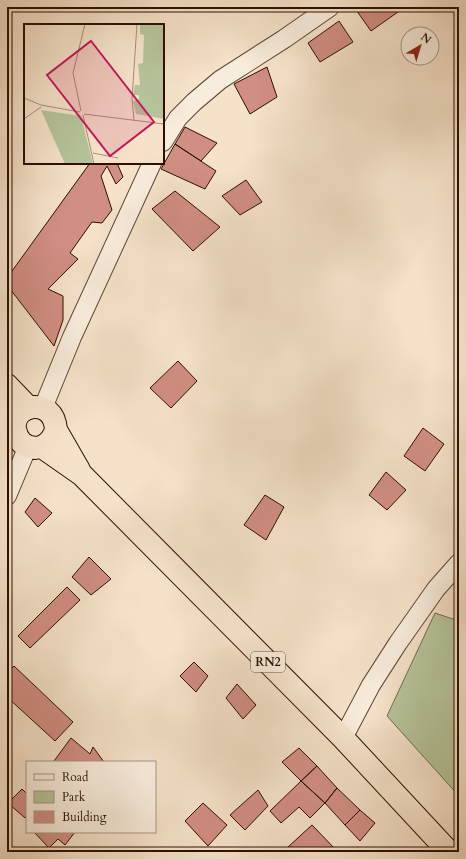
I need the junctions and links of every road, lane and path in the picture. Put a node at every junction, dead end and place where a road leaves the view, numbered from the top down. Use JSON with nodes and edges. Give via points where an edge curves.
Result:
{"nodes":[{"id":1,"x":330,"y":7,"type":"edge"},
{"id":2,"x":164,"y":140,"type":"edge"},
{"id":3,"x":152,"y":164,"type":"edge"},
{"id":4,"x":7,"y":385,"type":"edge"},
{"id":5,"x":24,"y":411,"type":"edge"},
{"id":6,"x":56,"y":430,"type":"junction"},
{"id":7,"x":35,"y":447,"type":"junction"},
{"id":8,"x":82,"y":476,"type":"junction"},
{"id":9,"x":7,"y":496,"type":"edge"},
{"id":10,"x":459,"y":563,"type":"edge"},
{"id":11,"x":343,"y":738,"type":"junction"},
{"id":12,"x":449,"y":852,"type":"edge"}],
"edges":[{"from":1,"to":2,"type":"street","via":[[220,80],[178,118]]},
{"from":3,"to":5,"type":"street","via":[[72,337]]},
{"from":4,"to":5,"type":"highway","number":"RN2"},
{"from":5,"to":6,"type":"highway","number":"RN2","via":[[49,412],[56,423]]},
{"from":5,"to":7,"type":"highway","number":"RN2","via":[[15,427],[16,435],[21,442]]},
{"from":6,"to":7,"type":"highway","via":[[49,443]]},
{"from":6,"to":8,"type":"highway","number":"RN2"},
{"from":7,"to":8,"type":"highway","number":"RN2"},
{"from":7,"to":9,"type":"street"},
{"from":8,"to":11,"type":"highway","number":"RN2"},
{"from":10,"to":11,"type":"street","via":[[436,589],[398,643],[371,685]]},
{"from":11,"to":12,"type":"highway","number":"RN2"}]}
